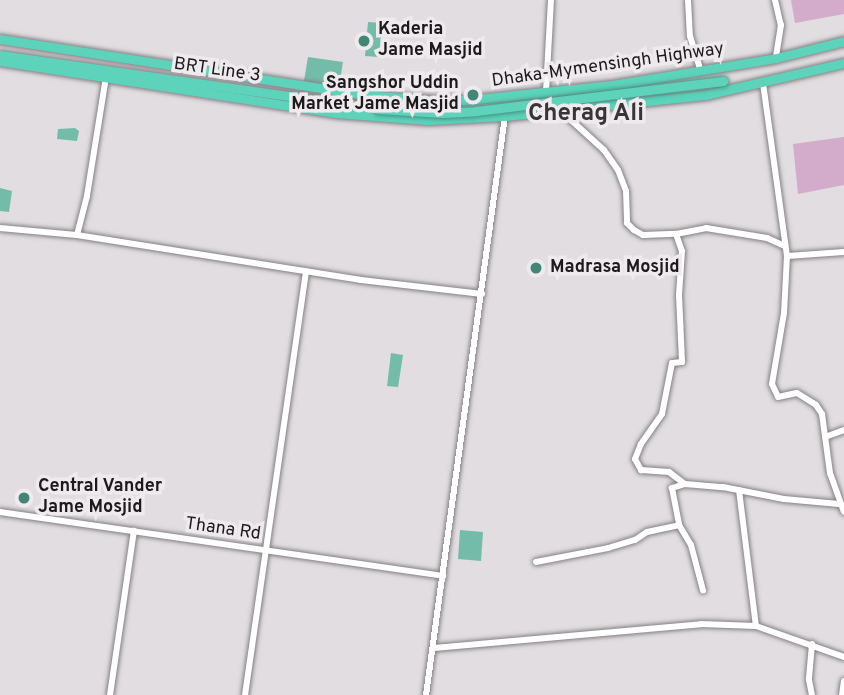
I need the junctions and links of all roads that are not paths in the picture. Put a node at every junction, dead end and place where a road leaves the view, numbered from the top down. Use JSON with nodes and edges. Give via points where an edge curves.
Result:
{"nodes":[{"id":1,"x":551,"y":0,"type":"edge"},
{"id":2,"x":688,"y":0,"type":"edge"},
{"id":3,"x":775,"y":0,"type":"edge"},
{"id":4,"x":0,"y":38,"type":"edge"},
{"id":5,"x":844,"y":41,"type":"edge"},
{"id":6,"x":0,"y":55,"type":"edge"},
{"id":7,"x":776,"y":58,"type":"junction"},
{"id":8,"x":0,"y":61,"type":"edge"},
{"id":9,"x":844,"y":64,"type":"edge"},
{"id":10,"x":701,"y":71,"type":"junction"},
{"id":11,"x":106,"y":78,"type":"junction"},
{"id":12,"x":723,"y":81,"type":"dead end"},
{"id":13,"x":763,"y":83,"type":"junction"},
{"id":14,"x":545,"y":92,"type":"junction"},
{"id":15,"x":560,"y":110,"type":"junction"},
{"id":16,"x":505,"y":116,"type":"junction"},
{"id":17,"x":0,"y":228,"type":"edge"},
{"id":18,"x":676,"y":234,"type":"junction"},
{"id":19,"x":77,"y":235,"type":"junction"},
{"id":20,"x":785,"y":246,"type":"junction"},
{"id":21,"x":844,"y":252,"type":"edge"},
{"id":22,"x":787,"y":256,"type":"junction"},
{"id":23,"x":306,"y":271,"type":"junction"},
{"id":24,"x":482,"y":294,"type":"junction"},
{"id":25,"x":844,"y":430,"type":"edge"},
{"id":26,"x":825,"y":437,"type":"junction"},
{"id":27,"x":685,"y":484,"type":"junction"},
{"id":28,"x":739,"y":490,"type":"junction"},
{"id":29,"x":839,"y":504,"type":"junction"},
{"id":30,"x":0,"y":512,"type":"edge"},
{"id":31,"x":844,"y":512,"type":"edge"},
{"id":32,"x":679,"y":525,"type":"junction"},
{"id":33,"x":134,"y":531,"type":"junction"},
{"id":34,"x":266,"y":551,"type":"junction"},
{"id":35,"x":536,"y":562,"type":"dead end"},
{"id":36,"x":443,"y":576,"type":"junction"},
{"id":37,"x":703,"y":590,"type":"dead end"},
{"id":38,"x":756,"y":626,"type":"junction"},
{"id":39,"x":812,"y":645,"type":"junction"},
{"id":40,"x":434,"y":648,"type":"junction"},
{"id":41,"x":844,"y":657,"type":"edge"},
{"id":42,"x":844,"y":681,"type":"edge"},
{"id":43,"x":110,"y":695,"type":"edge"},
{"id":44,"x":245,"y":695,"type":"edge"},
{"id":45,"x":426,"y":695,"type":"edge"},
{"id":46,"x":812,"y":695,"type":"edge"},
{"id":47,"x":842,"y":695,"type":"edge"}],
"edges":[{"from":1,"to":14,"type":"street"},
{"from":2,"to":10,"type":"street","via":[[690,36]]},
{"from":3,"to":7,"type":"street","via":[[781,25]]},
{"from":4,"to":14,"type":"highway","name":"Dhaka-Mymensingh Highway","via":[[398,100],[467,100]]},
{"from":5,"to":7,"type":"highway","name":"Dhaka-Mymensingh Highway"},
{"from":6,"to":12,"type":"highway","name":"BRT Line 3","bridge":true,"via":[[432,113]]},
{"from":7,"to":10,"type":"highway","name":"Dhaka-Mymensingh Highway"},
{"from":8,"to":11,"type":"highway","name":"Dhaka-Mymensingh Highway"},
{"from":9,"to":13,"type":"highway","name":"Dhaka-Mymensingh Highway"},
{"from":10,"to":14,"type":"highway","name":"Dhaka-Mymensingh Highway"},
{"from":11,"to":16,"type":"highway","name":"Dhaka-Mymensingh Highway","via":[[335,113],[428,120]]},
{"from":11,"to":19,"type":"street","via":[[88,197]]},
{"from":13,"to":15,"type":"highway","name":"Dhaka-Mymensingh Highway","via":[[705,95]]},
{"from":13,"to":20,"type":"street"},
{"from":15,"to":16,"type":"highway","name":"Dhaka-Mymensingh Highway"},
{"from":15,"to":18,"type":"street","via":[[604,150],[618,170],[626,191],[627,223],[643,235]]},
{"from":16,"to":24,"type":"street"},
{"from":17,"to":19,"type":"street"},
{"from":18,"to":20,"type":"street","via":[[706,229],[767,238]]},
{"from":18,"to":27,"type":"street","via":[[682,251],[682,362],[672,363],[662,414],[635,459],[641,470],[669,472]]},
{"from":19,"to":23,"type":"street"},
{"from":20,"to":22,"type":"street"},
{"from":21,"to":22,"type":"street"},
{"from":22,"to":26,"type":"street","via":[[784,313],[772,384],[778,397],[797,393],[816,405]]},
{"from":23,"to":24,"type":"street"},
{"from":23,"to":34,"type":"street"},
{"from":24,"to":36,"type":"street"},
{"from":25,"to":26,"type":"street"},
{"from":26,"to":29,"type":"street"},
{"from":27,"to":28,"type":"street"},
{"from":27,"to":32,"type":"street","via":[[672,488]]},
{"from":28,"to":29,"type":"street"},
{"from":28,"to":38,"type":"street"},
{"from":29,"to":31,"type":"street"},
{"from":30,"to":33,"type":"street","name":"Thana Rd"},
{"from":32,"to":35,"type":"street","via":[[608,548]]},
{"from":32,"to":37,"type":"street","via":[[691,545]]},
{"from":33,"to":34,"type":"street","name":"Thana Rd"},
{"from":33,"to":43,"type":"street"},
{"from":34,"to":36,"type":"street","name":"Thana Rd"},
{"from":34,"to":44,"type":"street"},
{"from":36,"to":40,"type":"street"},
{"from":38,"to":39,"type":"street"},
{"from":38,"to":40,"type":"street","via":[[701,624]]},
{"from":39,"to":41,"type":"street"},
{"from":39,"to":46,"type":"street"},
{"from":40,"to":45,"type":"street"},
{"from":42,"to":47,"type":"street"}]}
